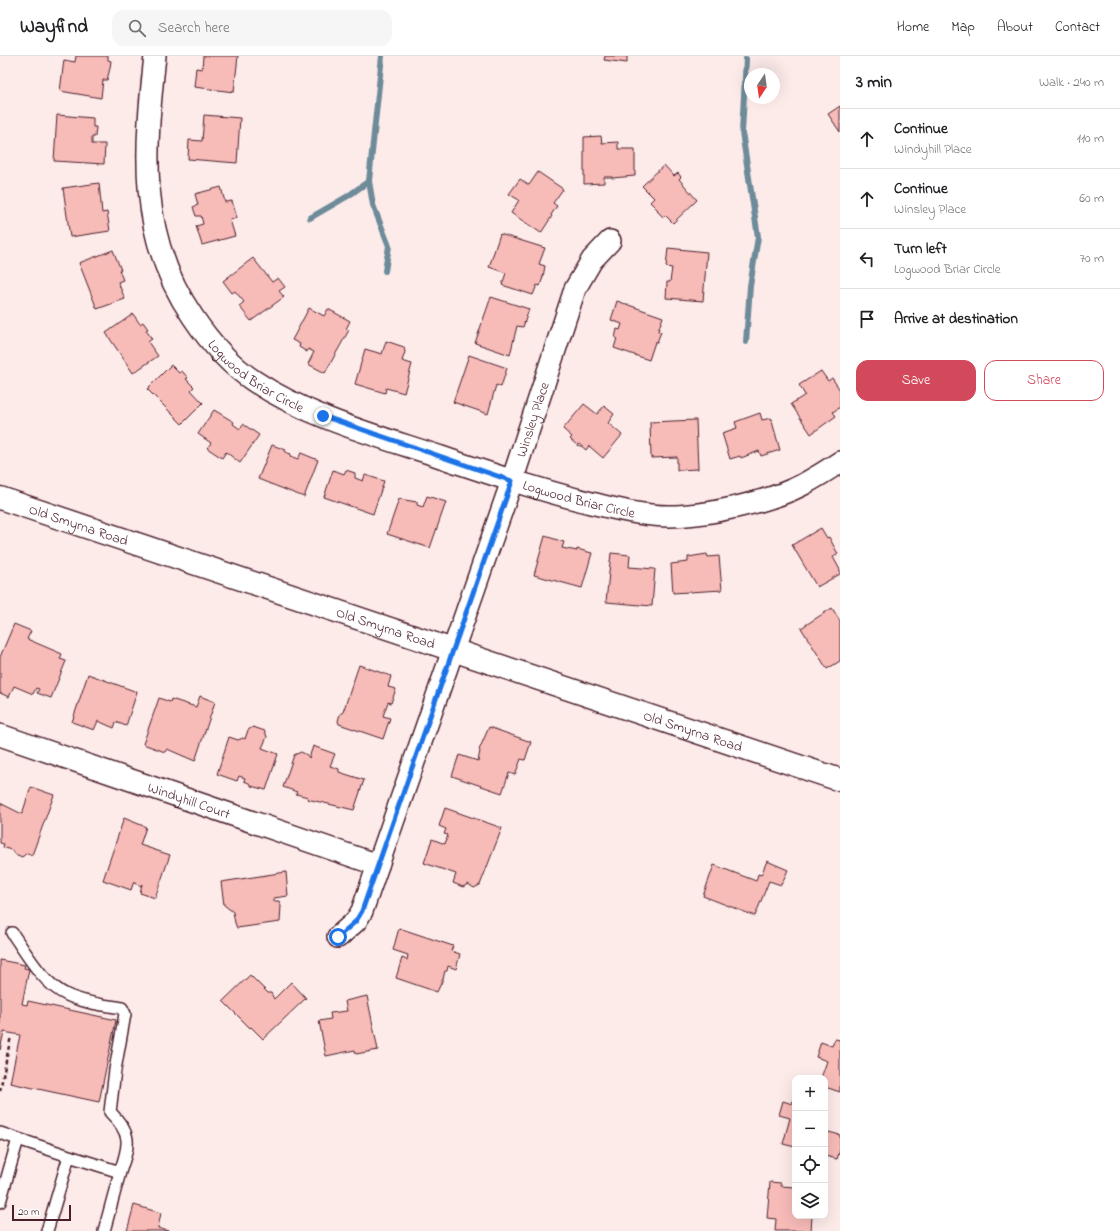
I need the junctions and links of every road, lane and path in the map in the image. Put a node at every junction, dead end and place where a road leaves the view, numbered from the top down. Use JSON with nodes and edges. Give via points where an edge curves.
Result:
{"nodes":[{"id":1,"x":156,"y":56,"type":"edge"},
{"id":2,"x":610,"y":242,"type":"dead end"},
{"id":3,"x":837,"y":470,"type":"edge"},
{"id":4,"x":512,"y":481,"type":"junction"},
{"id":5,"x":0,"y":498,"type":"edge"},
{"id":6,"x":454,"y":650,"type":"junction"},
{"id":7,"x":0,"y":735,"type":"edge"},
{"id":8,"x":840,"y":780,"type":"edge"},
{"id":9,"x":378,"y":865,"type":"junction"},
{"id":10,"x":12,"y":933,"type":"dead end"},
{"id":11,"x":338,"y":937,"type":"dead end"},
{"id":12,"x":11,"y":1036,"type":"dead end"},
{"id":13,"x":0,"y":1091,"type":"edge"},
{"id":14,"x":0,"y":1133,"type":"edge"},
{"id":15,"x":18,"y":1139,"type":"junction"},
{"id":16,"x":70,"y":1156,"type":"junction"},
{"id":17,"x":120,"y":1172,"type":"junction"},
{"id":18,"x":0,"y":1202,"type":"edge"},
{"id":19,"x":47,"y":1231,"type":"edge"},
{"id":20,"x":104,"y":1231,"type":"edge"}],
"edges":[{"from":1,"to":4,"type":"street","name":"Logwood Briar Circle","via":[[147,143],[154,230],[168,272],[193,317],[210,339],[253,380],[303,408]]},
{"from":2,"to":4,"type":"street","name":"Winsley Place","via":[[588,265],[575,289]]},
{"from":3,"to":4,"type":"street","name":"Logwood Briar Circle","via":[[770,498],[716,510],[672,516],[621,510]]},
{"from":4,"to":6,"type":"street","name":"Winsley Place"},
{"from":5,"to":6,"type":"street","name":"Old Smyrna Road"},
{"from":6,"to":8,"type":"street","name":"Old Smyrna Road"},
{"from":6,"to":9,"type":"street","name":"Winsley Place"},
{"from":7,"to":9,"type":"street","name":"Windyhill Court"},
{"from":9,"to":11,"type":"street","name":"Winsley Place","via":[[362,911],[352,925]]},
{"from":10,"to":17,"type":"lane","via":[[48,981],[66,995],[122,1008],[125,1014],[114,1070],[110,1112],[127,1132],[128,1142]]},
{"from":12,"to":13,"type":"path"},
{"from":14,"to":15,"type":"lane"},
{"from":15,"to":16,"type":"lane"},
{"from":15,"to":18,"type":"lane"},
{"from":16,"to":17,"type":"lane"},
{"from":16,"to":19,"type":"lane"},
{"from":17,"to":20,"type":"lane"}]}
